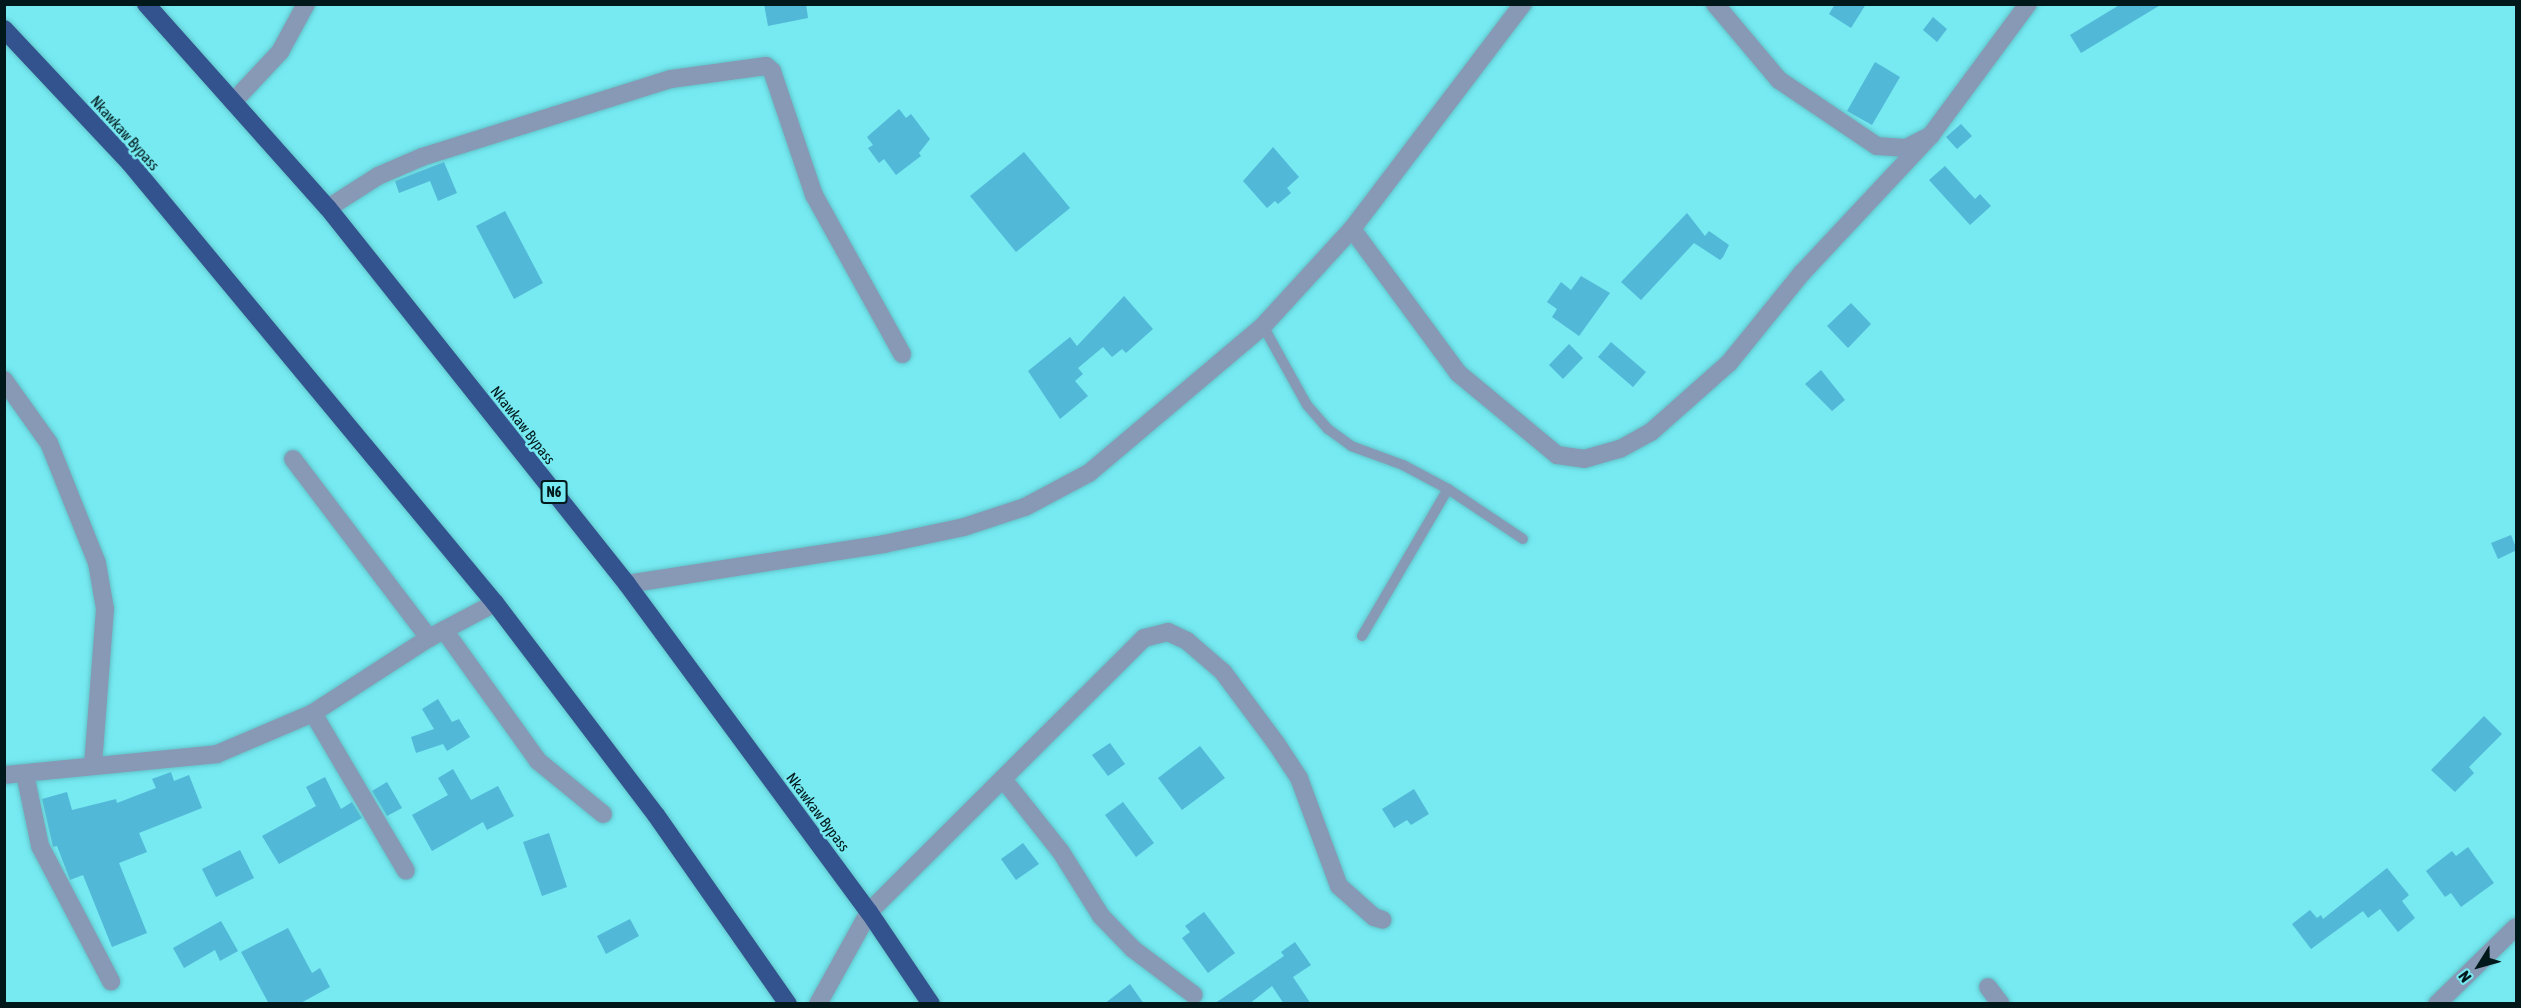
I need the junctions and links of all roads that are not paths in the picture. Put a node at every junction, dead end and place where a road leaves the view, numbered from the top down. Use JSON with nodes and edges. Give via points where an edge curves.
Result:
{"nodes":[{"id":1,"x":146,"y":4,"type":"edge"},
{"id":2,"x":306,"y":4,"type":"edge"},
{"id":3,"x":1523,"y":4,"type":"edge"},
{"id":4,"x":1715,"y":4,"type":"edge"},
{"id":5,"x":2028,"y":4,"type":"edge"},
{"id":6,"x":4,"y":29,"type":"edge"},
{"id":7,"x":233,"y":102,"type":"junction"},
{"id":8,"x":1931,"y":135,"type":"junction"},
{"id":9,"x":328,"y":208,"type":"junction"},
{"id":10,"x":1352,"y":229,"type":"junction"},
{"id":11,"x":1263,"y":326,"type":"junction"},
{"id":12,"x":902,"y":354,"type":"dead end"},
{"id":13,"x":4,"y":380,"type":"edge"},
{"id":14,"x":294,"y":459,"type":"dead end"},
{"id":15,"x":1448,"y":489,"type":"junction"},
{"id":16,"x":1523,"y":539,"type":"dead end"},
{"id":17,"x":627,"y":584,"type":"junction"},
{"id":18,"x":495,"y":603,"type":"junction"},
{"id":19,"x":437,"y":634,"type":"junction"},
{"id":20,"x":1362,"y":636,"type":"dead end"},
{"id":21,"x":313,"y":713,"type":"junction"},
{"id":22,"x":93,"y":766,"type":"junction"},
{"id":23,"x":25,"y":774,"type":"junction"},
{"id":24,"x":4,"y":775,"type":"edge"},
{"id":25,"x":1003,"y":779,"type":"junction"},
{"id":26,"x":603,"y":814,"type":"dead end"},
{"id":27,"x":406,"y":871,"type":"dead end"},
{"id":28,"x":869,"y":912,"type":"junction"},
{"id":29,"x":1383,"y":920,"type":"dead end"},
{"id":30,"x":2517,"y":927,"type":"edge"},
{"id":31,"x":111,"y":981,"type":"dead end"},
{"id":32,"x":1988,"y":987,"type":"dead end"},
{"id":33,"x":1194,"y":994,"type":"dead end"},
{"id":34,"x":788,"y":1004,"type":"edge"},
{"id":35,"x":818,"y":1004,"type":"edge"},
{"id":36,"x":931,"y":1004,"type":"edge"},
{"id":37,"x":2001,"y":1004,"type":"edge"},
{"id":38,"x":2437,"y":1004,"type":"edge"}],
"edges":[{"from":1,"to":7,"type":"highway","name":"Nkawkaw Bypass","number":"N6"},
{"from":2,"to":7,"type":"street","via":[[280,52]]},
{"from":3,"to":10,"type":"street"},
{"from":4,"to":8,"type":"street","via":[[1779,80],[1877,146],[1906,148]]},
{"from":5,"to":8,"type":"street"},
{"from":6,"to":18,"type":"highway","name":"Nkawkaw Bypass","via":[[129,162]]},
{"from":7,"to":9,"type":"highway","name":"Nkawkaw Bypass","number":"N6"},
{"from":8,"to":10,"type":"street","via":[[1802,273],[1729,363],[1651,432],[1620,449],[1584,459],[1557,455],[1458,374]]},
{"from":9,"to":12,"type":"street","via":[[378,176],[422,157],[671,78],[766,66],[772,71],[814,195]]},
{"from":9,"to":17,"type":"highway","name":"Nkawkaw Bypass","number":"N6"},
{"from":10,"to":11,"type":"street"},
{"from":11,"to":15,"type":"lane","via":[[1308,405],[1328,429],[1351,446],[1403,465]]},
{"from":11,"to":17,"type":"street","via":[[1128,445],[1089,473],[1025,507],[964,527],[885,544]]},
{"from":13,"to":22,"type":"street","via":[[49,443],[97,563],[105,609]]},
{"from":14,"to":19,"type":"street"},
{"from":15,"to":16,"type":"lane"},
{"from":15,"to":20,"type":"lane"},
{"from":17,"to":28,"type":"highway","name":"Nkawkaw Bypass","number":"N6"},
{"from":18,"to":19,"type":"street"},
{"from":18,"to":34,"type":"highway","name":"Nkawkaw Bypass","via":[[656,815]]},
{"from":19,"to":21,"type":"street"},
{"from":19,"to":26,"type":"street","via":[[538,761]]},
{"from":21,"to":22,"type":"street","via":[[217,754]]},
{"from":21,"to":27,"type":"street"},
{"from":22,"to":23,"type":"street"},
{"from":23,"to":24,"type":"street"},
{"from":23,"to":31,"type":"street","via":[[40,846]]},
{"from":25,"to":28,"type":"street"},
{"from":25,"to":29,"type":"street","via":[[1144,638],[1168,632],[1187,641],[1223,672],[1263,725],[1299,778],[1338,885],[1374,917]]},
{"from":25,"to":33,"type":"street","via":[[1061,852],[1101,916],[1133,950]]},
{"from":28,"to":35,"type":"street"},
{"from":28,"to":36,"type":"highway","name":"Nkawkaw Bypass","number":"N6"},
{"from":30,"to":38,"type":"street"},
{"from":32,"to":37,"type":"street"}]}
